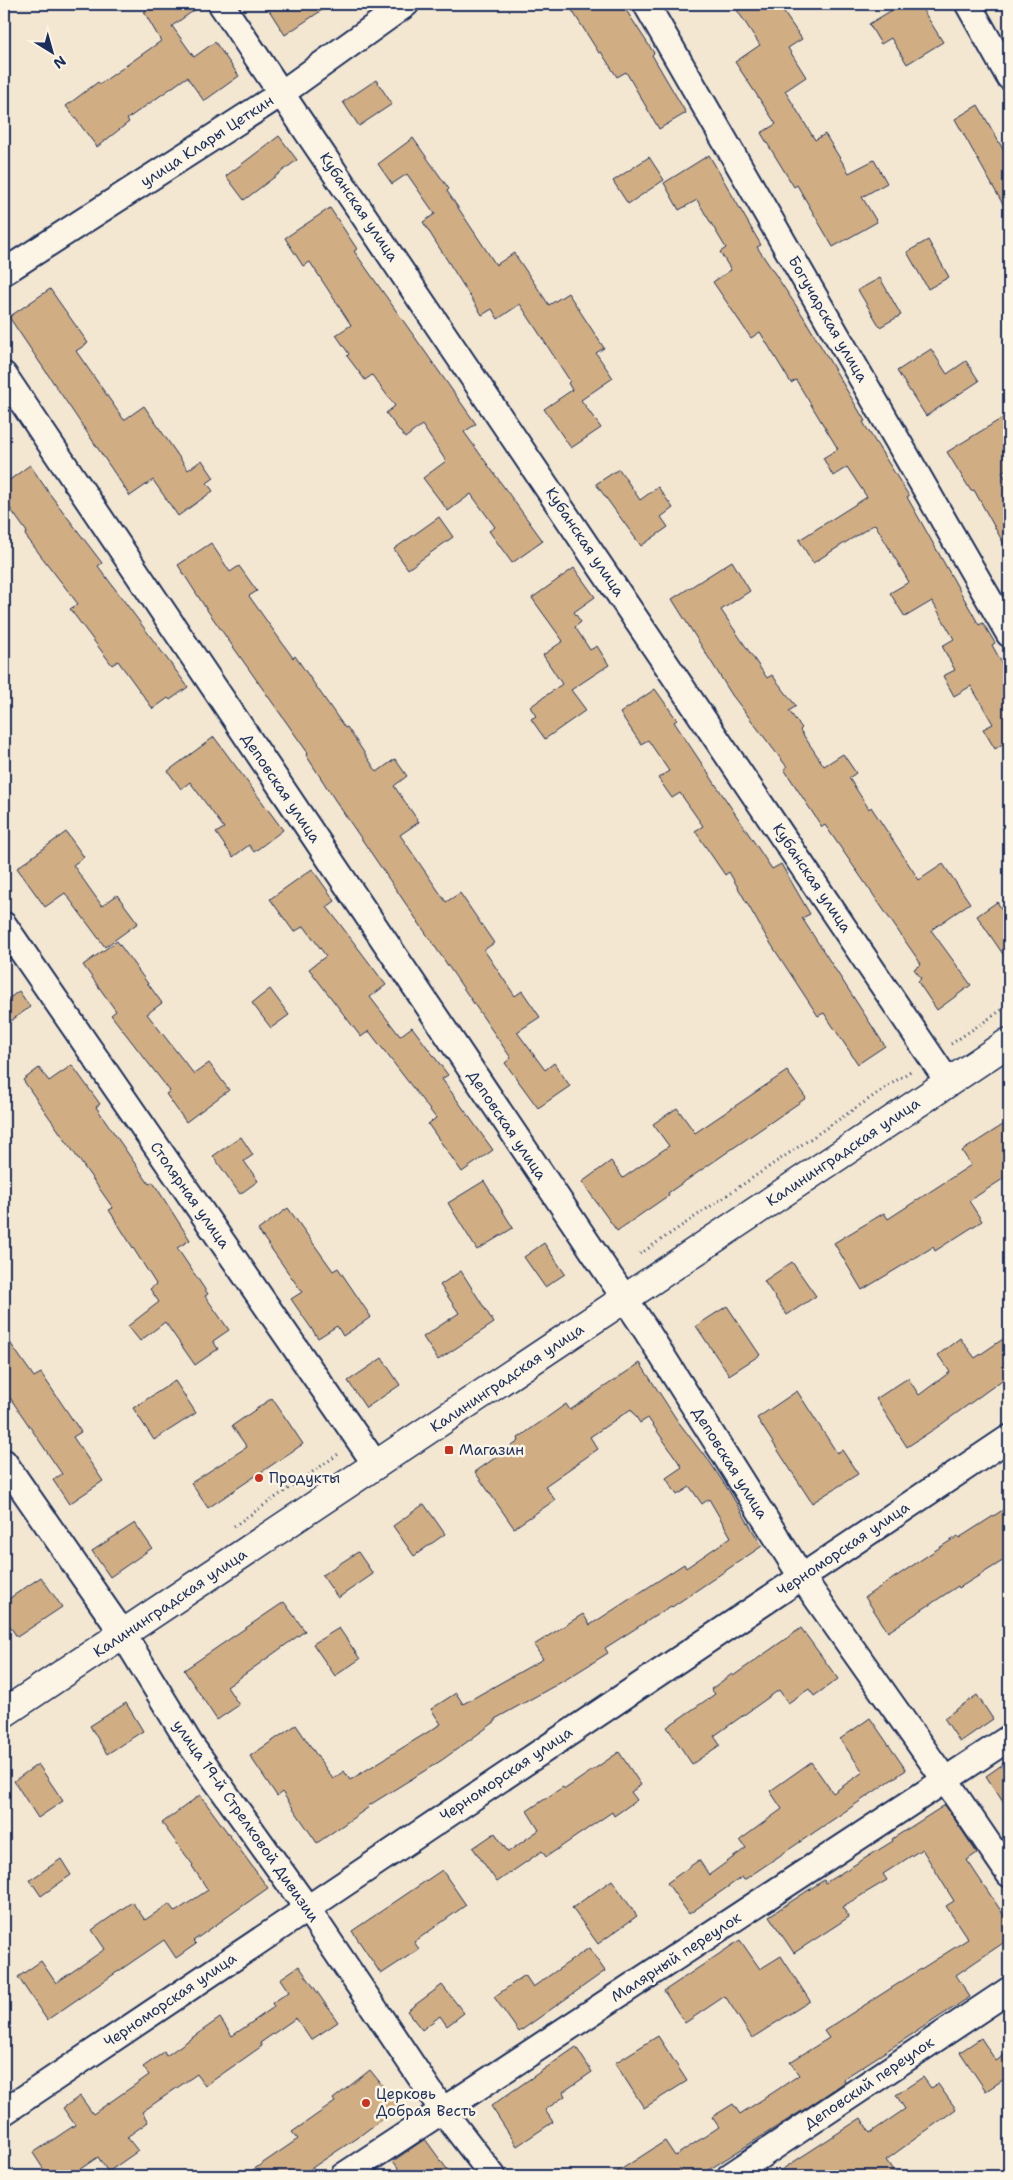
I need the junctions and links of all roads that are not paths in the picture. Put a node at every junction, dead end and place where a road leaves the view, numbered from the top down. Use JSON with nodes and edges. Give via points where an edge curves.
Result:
{"nodes":[{"id":1,"x":221,"y":4,"type":"edge"},
{"id":2,"x":406,"y":4,"type":"edge"},
{"id":3,"x":646,"y":4,"type":"edge"},
{"id":4,"x":968,"y":4,"type":"edge"},
{"id":5,"x":1009,"y":76,"type":"edge"},
{"id":6,"x":282,"y":93,"type":"junction"},
{"id":7,"x":4,"y":272,"type":"edge"},
{"id":8,"x":4,"y":375,"type":"edge"},
{"id":9,"x":1009,"y":634,"type":"edge"},
{"id":10,"x":4,"y":925,"type":"edge"},
{"id":11,"x":1009,"y":1042,"type":"edge"},
{"id":12,"x":948,"y":1082,"type":"junction"},
{"id":13,"x":624,"y":1299,"type":"junction"},
{"id":14,"x":1009,"y":1438,"type":"edge"},
{"id":15,"x":4,"y":1462,"type":"edge"},
{"id":16,"x":376,"y":1465,"type":"junction"},
{"id":17,"x":801,"y":1576,"type":"junction"},
{"id":18,"x":123,"y":1634,"type":"junction"},
{"id":19,"x":4,"y":1713,"type":"edge"},
{"id":20,"x":1009,"y":1738,"type":"edge"},
{"id":21,"x":945,"y":1780,"type":"junction"},
{"id":22,"x":1009,"y":1874,"type":"edge"},
{"id":23,"x":307,"y":1908,"type":"junction"},
{"id":24,"x":1009,"y":1990,"type":"edge"},
{"id":25,"x":443,"y":2111,"type":"junction"},
{"id":26,"x":4,"y":2112,"type":"edge"},
{"id":27,"x":343,"y":2176,"type":"edge"},
{"id":28,"x":493,"y":2176,"type":"edge"},
{"id":29,"x":730,"y":2176,"type":"edge"}],
"edges":[{"from":1,"to":6,"type":"street","name":"Кубанская улица"},
{"from":2,"to":6,"type":"street","name":"улица Клары Цеткин"},
{"from":3,"to":9,"type":"street","name":"Богучарская улица"},
{"from":4,"to":5,"type":"street"},
{"from":6,"to":7,"type":"street","name":"улица Клары Цеткин"},
{"from":6,"to":12,"type":"street","name":"Кубанская улица"},
{"from":8,"to":13,"type":"street","name":"Деповская улица"},
{"from":10,"to":16,"type":"street","name":"Столярная улица"},
{"from":11,"to":12,"type":"main road","name":"Калининградская улица"},
{"from":12,"to":13,"type":"main road","name":"Калининградская улица"},
{"from":13,"to":16,"type":"main road","name":"Калининградская улица"},
{"from":13,"to":17,"type":"street","name":"Деповская улица"},
{"from":14,"to":17,"type":"street","name":"Черноморская улица"},
{"from":15,"to":18,"type":"street","name":"улица 19-й Стрелковой Дивизии"},
{"from":16,"to":18,"type":"main road","name":"Калининградская улица"},
{"from":17,"to":21,"type":"street","name":"Деповская улица"},
{"from":17,"to":23,"type":"street","name":"Черноморская улица"},
{"from":18,"to":19,"type":"main road","name":"Калининградская улица"},
{"from":18,"to":23,"type":"street","name":"улица 19-й Стрелковой Дивизии","via":[[190,1744]]},
{"from":20,"to":21,"type":"street","name":"Малярный переулок"},
{"from":21,"to":22,"type":"street","name":"Деповская улица"},
{"from":21,"to":25,"type":"street","name":"Малярный переулок"},
{"from":23,"to":25,"type":"street","name":"улица 19-й Стрелковой Дивизии"},
{"from":23,"to":26,"type":"street","name":"Черноморская улица"},
{"from":24,"to":29,"type":"street","name":"Деповский переулок"},
{"from":25,"to":27,"type":"street","name":"Малярный переулок"},
{"from":25,"to":28,"type":"street","name":"улица 19-й Стрелковой Дивизии"}]}
